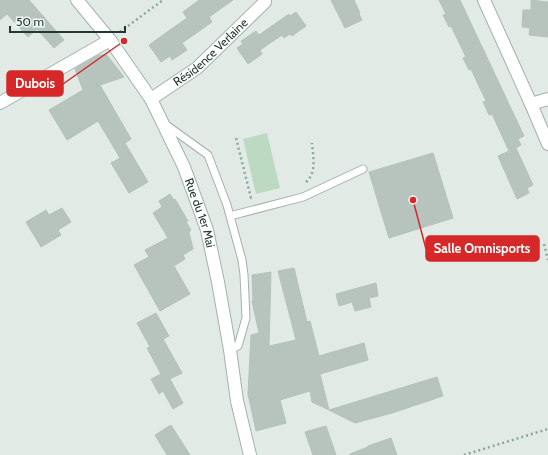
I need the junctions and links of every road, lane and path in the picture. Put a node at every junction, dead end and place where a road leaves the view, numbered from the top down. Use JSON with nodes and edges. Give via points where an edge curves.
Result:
{"nodes":[{"id":1,"x":77,"y":0,"type":"edge"},
{"id":2,"x":163,"y":0,"type":"edge"},
{"id":3,"x":266,"y":0,"type":"edge"},
{"id":4,"x":484,"y":0,"type":"edge"},
{"id":5,"x":110,"y":40,"type":"junction"},
{"id":6,"x":151,"y":99,"type":"junction"},
{"id":7,"x":548,"y":99,"type":"edge"},
{"id":8,"x":0,"y":103,"type":"edge"},
{"id":9,"x":531,"y":104,"type":"junction"},
{"id":10,"x":161,"y":121,"type":"junction"},
{"id":11,"x":236,"y":138,"type":"dead end"},
{"id":12,"x":312,"y":143,"type":"dead end"},
{"id":13,"x":548,"y":144,"type":"edge"},
{"id":14,"x":363,"y":169,"type":"dead end"},
{"id":15,"x":304,"y":184,"type":"dead end"},
{"id":16,"x":257,"y":196,"type":"dead end"},
{"id":17,"x":230,"y":216,"type":"junction"},
{"id":18,"x":544,"y":244,"type":"dead end"},
{"id":19,"x":548,"y":260,"type":"edge"},
{"id":20,"x":230,"y":350,"type":"junction"},
{"id":21,"x":548,"y":429,"type":"edge"},
{"id":22,"x":250,"y":455,"type":"edge"},
{"id":23,"x":464,"y":455,"type":"edge"}],
"edges":[{"from":1,"to":5,"type":"street","name":"Rue du 1er Mai"},
{"from":2,"to":5,"type":"path"},
{"from":3,"to":6,"type":"street","name":"Résidence Verlaine","via":[[197,68]]},
{"from":4,"to":9,"type":"street"},
{"from":5,"to":6,"type":"street","name":"Rue du 1er Mai"},
{"from":5,"to":8,"type":"street"},
{"from":6,"to":10,"type":"street","name":"Rue du 1er Mai"},
{"from":7,"to":9,"type":"street"},
{"from":9,"to":13,"type":"street"},
{"from":10,"to":17,"type":"lane","via":[[208,155]]},
{"from":10,"to":20,"type":"street","name":"Rue du 1er Mai","via":[[184,167],[207,230]]},
{"from":11,"to":16,"type":"path","via":[[251,198]]},
{"from":12,"to":15,"type":"path","via":[[313,169]]},
{"from":14,"to":17,"type":"lane","via":[[304,197]]},
{"from":17,"to":20,"type":"lane","via":[[242,260],[246,318],[238,346]]},
{"from":18,"to":19,"type":"path"},
{"from":20,"to":22,"type":"street","name":"Rue du 1er Mai","via":[[237,401]]},
{"from":21,"to":23,"type":"path"}]}
